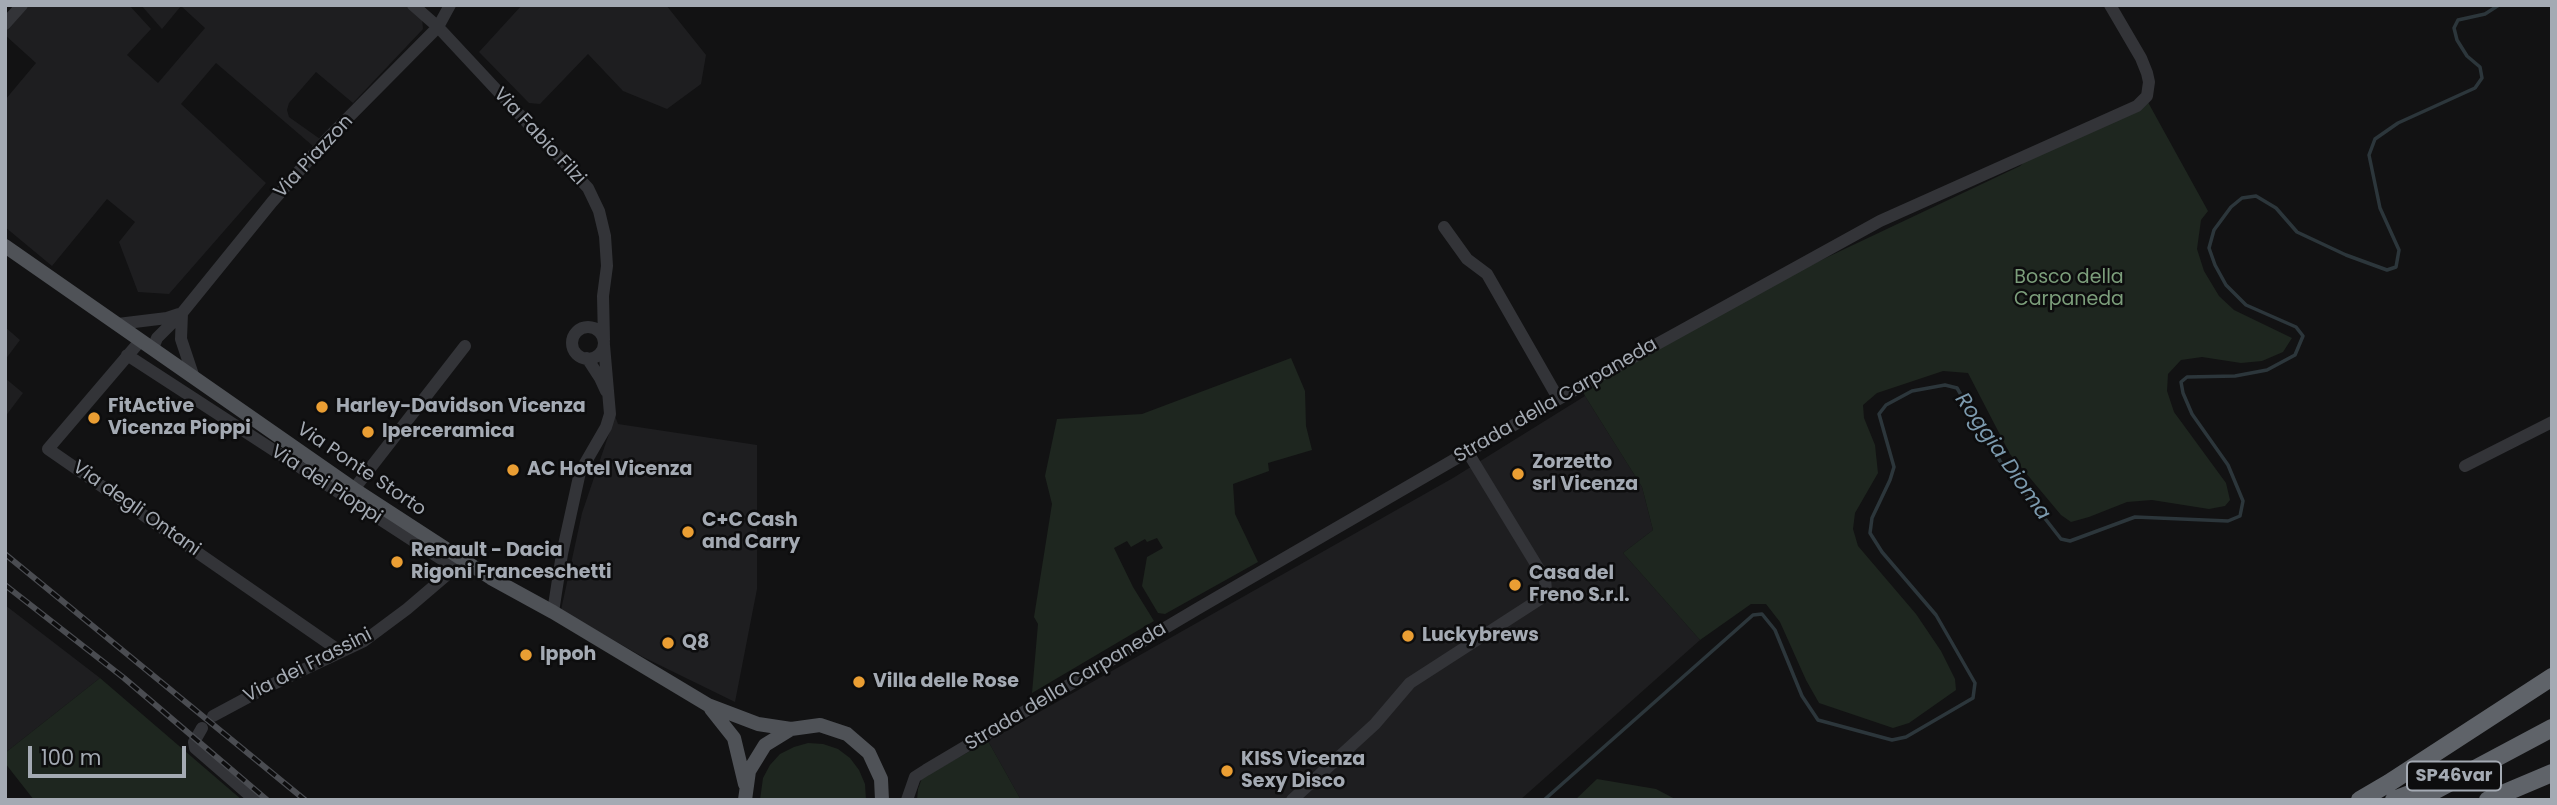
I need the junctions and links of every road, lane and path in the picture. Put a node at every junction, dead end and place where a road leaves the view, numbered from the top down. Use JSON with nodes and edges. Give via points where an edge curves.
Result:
{"nodes":[{"id":1,"x":22,"y":5,"type":"edge"},
{"id":2,"x":413,"y":5,"type":"edge"},
{"id":3,"x":450,"y":5,"type":"edge"},
{"id":4,"x":2110,"y":5,"type":"edge"},
{"id":5,"x":5,"y":24,"type":"edge"},
{"id":6,"x":438,"y":27,"type":"junction"},
{"id":7,"x":1444,"y":227,"type":"dead end"},
{"id":8,"x":5,"y":246,"type":"edge"},
{"id":9,"x":603,"y":296,"type":"junction"},
{"id":10,"x":181,"y":319,"type":"junction"},
{"id":11,"x":118,"y":324,"type":"junction"},
{"id":12,"x":587,"y":327,"type":"junction"},
{"id":13,"x":141,"y":340,"type":"junction"},
{"id":14,"x":604,"y":343,"type":"junction"},
{"id":15,"x":465,"y":346,"type":"dead end"},
{"id":16,"x":153,"y":348,"type":"junction"},
{"id":17,"x":127,"y":355,"type":"junction"},
{"id":18,"x":587,"y":358,"type":"junction"},
{"id":19,"x":193,"y":375,"type":"junction"},
{"id":20,"x":1558,"y":398,"type":"junction"},
{"id":21,"x":610,"y":401,"type":"junction"},
{"id":22,"x":2552,"y":422,"type":"edge"},
{"id":23,"x":1467,"y":451,"type":"junction"},
{"id":24,"x":2465,"y":467,"type":"dead end"},
{"id":25,"x":354,"y":489,"type":"junction"},
{"id":26,"x":462,"y":566,"type":"junction"},
{"id":27,"x":553,"y":612,"type":"junction"},
{"id":28,"x":341,"y":652,"type":"junction"},
{"id":29,"x":2552,"y":677,"type":"edge"},
{"id":30,"x":708,"y":705,"type":"junction"},
{"id":31,"x":213,"y":716,"type":"dead end"},
{"id":32,"x":202,"y":728,"type":"dead end"},
{"id":33,"x":2552,"y":728,"type":"edge"},
{"id":34,"x":791,"y":729,"type":"junction"},
{"id":35,"x":2513,"y":751,"type":"junction"},
{"id":36,"x":2552,"y":773,"type":"edge"},
{"id":37,"x":745,"y":793,"type":"edge"},
{"id":38,"x":255,"y":800,"type":"edge"},
{"id":39,"x":882,"y":800,"type":"edge"},
{"id":40,"x":907,"y":800,"type":"edge"},
{"id":41,"x":1292,"y":800,"type":"edge"},
{"id":42,"x":2360,"y":800,"type":"edge"},
{"id":43,"x":2394,"y":800,"type":"edge"},
{"id":44,"x":2417,"y":800,"type":"edge"},
{"id":45,"x":2488,"y":800,"type":"edge"}],
"edges":[{"from":1,"to":5,"type":"street"},
{"from":2,"to":6,"type":"street","name":"Via Fabio Filzi"},
{"from":3,"to":6,"type":"street","name":"Via Piazzon"},
{"from":4,"to":20,"type":"street","name":"Strada della Carpaneda","via":[[2147,73],[2149,90],[2137,106],[1880,221]]},
{"from":6,"to":9,"type":"street","name":"Via Fabio Filzi","via":[[588,188],[604,236]]},
{"from":6,"to":10,"type":"street","name":"Via Piazzon","via":[[328,138]]},
{"from":7,"to":20,"type":"street","via":[[1467,259],[1488,274]]},
{"from":8,"to":11,"type":"main road","name":"Via Ponte Storto"},
{"from":9,"to":12,"type":"street","name":"Via Fabio Filzi"},
{"from":9,"to":14,"type":"street","name":"Via Fabio Filzi"},
{"from":10,"to":11,"type":"street"},
{"from":10,"to":16,"type":"street","name":"Via Piazzon","via":[[174,336]]},
{"from":10,"to":19,"type":"street","via":[[181,340]]},
{"from":11,"to":13,"type":"main road","name":"Via Ponte Storto"},
{"from":12,"to":14,"type":"street","via":[[596,329]]},
{"from":12,"to":18,"type":"street","via":[[576,333],[572,344],[578,355]]},
{"from":13,"to":16,"type":"main road","name":"Via Ponte Storto"},
{"from":13,"to":17,"type":"street","name":"Via degli Ontani"},
{"from":14,"to":18,"type":"street","via":[[600,354]]},
{"from":14,"to":21,"type":"street","name":"Via Fabio Filzi"},
{"from":15,"to":25,"type":"street"},
{"from":16,"to":19,"type":"main road","name":"Via Ponte Storto"},
{"from":17,"to":26,"type":"street","name":"Via dei Pioppi"},
{"from":17,"to":28,"type":"street","name":"Via degli Ontani","via":[[48,449]]},
{"from":18,"to":21,"type":"street"},
{"from":19,"to":25,"type":"main road","name":"Via Ponte Storto"},
{"from":20,"to":23,"type":"street","name":"Strada della Carpaneda"},
{"from":21,"to":27,"type":"street","name":"Via Fabio Filzi","via":[[607,428],[580,472]]},
{"from":22,"to":24,"type":"street"},
{"from":23,"to":40,"type":"street","name":"Strada della Carpaneda","via":[[915,776]]},
{"from":23,"to":41,"type":"street","via":[[1545,579],[1546,590],[1540,599],[1410,683],[1375,724]]},
{"from":25,"to":26,"type":"main road","name":"Via Ponte Storto"},
{"from":26,"to":27,"type":"main road","name":"Via Ponte Storto"},
{"from":26,"to":28,"type":"street","name":"Via dei Frassini","via":[[364,640]]},
{"from":27,"to":30,"type":"main road","name":"Via Ponte Storto"},
{"from":28,"to":31,"type":"street","name":"Via dei Frassini"},
{"from":29,"to":42,"type":"highway"},
{"from":30,"to":34,"type":"main road","name":"Via Ponte Storto","via":[[758,724]]},
{"from":30,"to":37,"type":"main road","name":"Via Ponte Storto","via":[[734,738]]},
{"from":32,"to":38,"type":"street","via":[[195,748]]},
{"from":33,"to":35,"type":"highway","number":"SP46var"},
{"from":34,"to":37,"type":"main road","via":[[760,751],[749,771]]},
{"from":34,"to":39,"type":"main road","name":"Via Ponte Storto","via":[[834,728],[859,743],[876,766]]},
{"from":35,"to":43,"type":"highway","number":"SP46var"},
{"from":35,"to":44,"type":"highway","number":"SP46var"},
{"from":36,"to":45,"type":"highway"}]}
